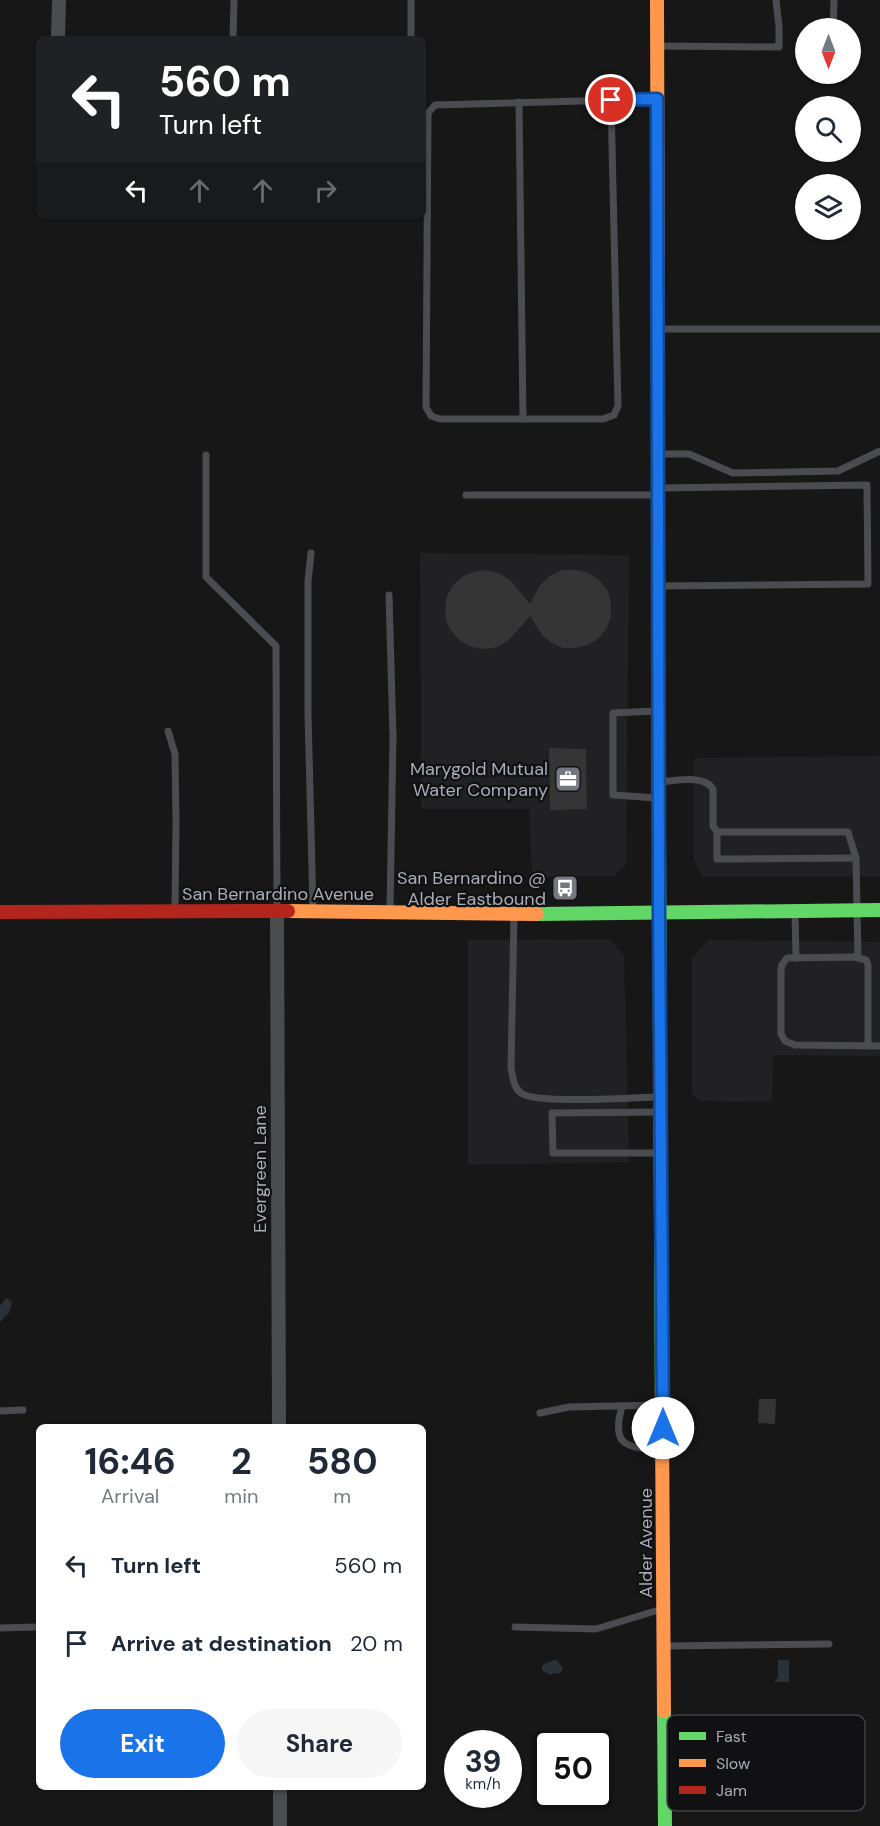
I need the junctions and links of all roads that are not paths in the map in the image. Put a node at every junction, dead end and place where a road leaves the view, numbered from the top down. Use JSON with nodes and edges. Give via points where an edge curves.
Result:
{"nodes":[{"id":1,"x":59,"y":0,"type":"edge"},
{"id":2,"x":234,"y":0,"type":"edge"},
{"id":3,"x":411,"y":0,"type":"edge"},
{"id":4,"x":657,"y":0,"type":"edge"},
{"id":5,"x":776,"y":0,"type":"edge"},
{"id":6,"x":834,"y":0,"type":"edge"},
{"id":7,"x":833,"y":18,"type":"edge"},
{"id":8,"x":58,"y":36,"type":"edge"},
{"id":9,"x":233,"y":36,"type":"edge"},
{"id":10,"x":411,"y":36,"type":"edge"},
{"id":11,"x":657,"y":46,"type":"junction"},
{"id":12,"x":657,"y":99,"type":"junction"},
{"id":13,"x":611,"y":100,"type":"junction"},
{"id":14,"x":519,"y":102,"type":"junction"},
{"id":15,"x":880,"y":329,"type":"edge"},
{"id":16,"x":658,"y":330,"type":"junction"},
{"id":17,"x":523,"y":419,"type":"junction"},
{"id":18,"x":880,"y":451,"type":"edge"},
{"id":19,"x":659,"y":454,"type":"junction"},
{"id":20,"x":206,"y":455,"type":"dead end"},
{"id":21,"x":659,"y":491,"type":"junction"},
{"id":22,"x":466,"y":495,"type":"dead end"},
{"id":23,"x":311,"y":553,"type":"dead end"},
{"id":24,"x":659,"y":586,"type":"junction"},
{"id":25,"x":389,"y":595,"type":"dead end"},
{"id":26,"x":660,"y":710,"type":"junction"},
{"id":27,"x":168,"y":731,"type":"dead end"},
{"id":28,"x":660,"y":782,"type":"junction"},
{"id":29,"x":660,"y":798,"type":"junction"},
{"id":30,"x":717,"y":832,"type":"junction"},
{"id":31,"x":856,"y":858,"type":"junction"},
{"id":32,"x":856,"y":910,"type":"junction"},
{"id":33,"x":880,"y":910,"type":"edge"},
{"id":34,"x":313,"y":911,"type":"junction"},
{"id":35,"x":795,"y":911,"type":"junction"},
{"id":36,"x":0,"y":912,"type":"edge"},
{"id":37,"x":175,"y":912,"type":"junction"},
{"id":38,"x":277,"y":912,"type":"junction"},
{"id":39,"x":390,"y":912,"type":"junction"},
{"id":40,"x":659,"y":913,"type":"junction"},
{"id":41,"x":514,"y":914,"type":"junction"},
{"id":42,"x":796,"y":958,"type":"junction"},
{"id":43,"x":858,"y":958,"type":"junction"},
{"id":44,"x":868,"y":1046,"type":"junction"},
{"id":45,"x":880,"y":1046,"type":"edge"},
{"id":46,"x":661,"y":1097,"type":"junction"},
{"id":47,"x":662,"y":1112,"type":"junction"},
{"id":48,"x":662,"y":1153,"type":"junction"},
{"id":49,"x":663,"y":1405,"type":"junction"},
{"id":50,"x":622,"y":1406,"type":"junction"},
{"id":51,"x":0,"y":1410,"type":"edge"},
{"id":52,"x":23,"y":1410,"type":"dead end"},
{"id":53,"x":540,"y":1413,"type":"dead end"},
{"id":54,"x":279,"y":1424,"type":"edge"},
{"id":55,"x":664,"y":1450,"type":"junction"},
{"id":56,"x":665,"y":1608,"type":"junction"},
{"id":57,"x":35,"y":1627,"type":"dead end"},
{"id":58,"x":515,"y":1627,"type":"dead end"},
{"id":59,"x":0,"y":1628,"type":"edge"},
{"id":60,"x":829,"y":1644,"type":"dead end"},
{"id":61,"x":665,"y":1646,"type":"junction"},
{"id":62,"x":280,"y":1790,"type":"edge"},
{"id":63,"x":280,"y":1826,"type":"edge"},
{"id":64,"x":665,"y":1826,"type":"edge"}],
"edges":[{"from":1,"to":8,"type":"street"},
{"from":2,"to":9,"type":"lane"},
{"from":3,"to":10,"type":"lane"},
{"from":4,"to":11,"type":"main road","name":"Alder Avenue"},
{"from":5,"to":11,"type":"lane","via":[[779,47]]},
{"from":6,"to":7,"type":"lane"},
{"from":11,"to":12,"type":"main road","name":"Alder Avenue"},
{"from":12,"to":13,"type":"lane"},
{"from":12,"to":16,"type":"main road","name":"Alder Avenue"},
{"from":13,"to":14,"type":"lane"},
{"from":13,"to":17,"type":"lane","via":[[618,406],[614,415],[603,419]]},
{"from":14,"to":17,"type":"lane"},
{"from":14,"to":17,"type":"lane","via":[[435,105],[428,113],[426,407],[431,416],[440,419]]},
{"from":15,"to":16,"type":"lane"},
{"from":16,"to":19,"type":"main road","name":"Alder Avenue"},
{"from":18,"to":19,"type":"lane","via":[[838,471],[733,473],[689,454]]},
{"from":19,"to":21,"type":"main road","name":"Alder Avenue"},
{"from":20,"to":38,"type":"lane","via":[[206,577],[276,646]]},
{"from":21,"to":22,"type":"lane"},
{"from":21,"to":24,"type":"main road","name":"Alder Avenue"},
{"from":21,"to":24,"type":"lane","via":[[867,485],[868,584]]},
{"from":23,"to":34,"type":"lane","via":[[308,713]]},
{"from":24,"to":26,"type":"main road","name":"Alder Avenue"},
{"from":25,"to":39,"type":"lane","via":[[393,737]]},
{"from":26,"to":28,"type":"main road","name":"Alder Avenue"},
{"from":26,"to":29,"type":"lane","via":[[614,713],[613,795]]},
{"from":27,"to":37,"type":"lane","via":[[175,754]]},
{"from":28,"to":29,"type":"main road","name":"Alder Avenue"},
{"from":28,"to":30,"type":"lane","via":[[700,781],[711,785],[713,826]]},
{"from":29,"to":40,"type":"main road","name":"Alder Avenue"},
{"from":30,"to":31,"type":"lane","via":[[845,831]]},
{"from":30,"to":31,"type":"lane","via":[[717,859]]},
{"from":31,"to":32,"type":"lane"},
{"from":32,"to":33,"type":"main road","name":"San Bernardino Avenue"},
{"from":32,"to":35,"type":"main road","name":"San Bernardino Avenue"},
{"from":32,"to":43,"type":"lane"},
{"from":34,"to":38,"type":"main road","name":"San Bernardino Avenue"},
{"from":34,"to":39,"type":"main road","name":"San Bernardino Avenue"},
{"from":35,"to":40,"type":"main road","name":"San Bernardino Avenue"},
{"from":35,"to":42,"type":"lane"},
{"from":36,"to":37,"type":"main road","name":"San Bernardino Avenue"},
{"from":37,"to":38,"type":"main road","name":"San Bernardino Avenue"},
{"from":38,"to":54,"type":"street","name":"Evergreen Lane"},
{"from":39,"to":41,"type":"main road","name":"San Bernardino Avenue"},
{"from":40,"to":41,"type":"main road","name":"San Bernardino Avenue"},
{"from":40,"to":46,"type":"main road","name":"Alder Avenue"},
{"from":41,"to":46,"type":"lane","via":[[514,1085],[522,1094],[543,1099]]},
{"from":42,"to":43,"type":"lane"},
{"from":42,"to":44,"type":"lane","via":[[787,958],[782,965],[784,1041],[795,1045]]},
{"from":43,"to":44,"type":"lane","via":[[868,965]]},
{"from":44,"to":45,"type":"lane"},
{"from":46,"to":47,"type":"main road","name":"Alder Avenue"},
{"from":47,"to":48,"type":"main road","name":"Alder Avenue"},
{"from":47,"to":48,"type":"lane","via":[[552,1113],[553,1153]]},
{"from":48,"to":49,"type":"main road","name":"Alder Avenue"},
{"from":49,"to":50,"type":"lane"},
{"from":49,"to":55,"type":"main road","name":"Alder Avenue"},
{"from":50,"to":53,"type":"lane","via":[[569,1407]]},
{"from":50,"to":55,"type":"lane","via":[[618,1429],[622,1441],[626,1445]]},
{"from":51,"to":52,"type":"lane"},
{"from":55,"to":56,"type":"main road","name":"Alder Avenue"},
{"from":56,"to":58,"type":"lane","via":[[596,1629]]},
{"from":56,"to":61,"type":"main road","name":"Alder Avenue"},
{"from":57,"to":59,"type":"lane"},
{"from":60,"to":61,"type":"lane"},
{"from":61,"to":64,"type":"main road","name":"Alder Avenue"},
{"from":62,"to":63,"type":"street"}]}
